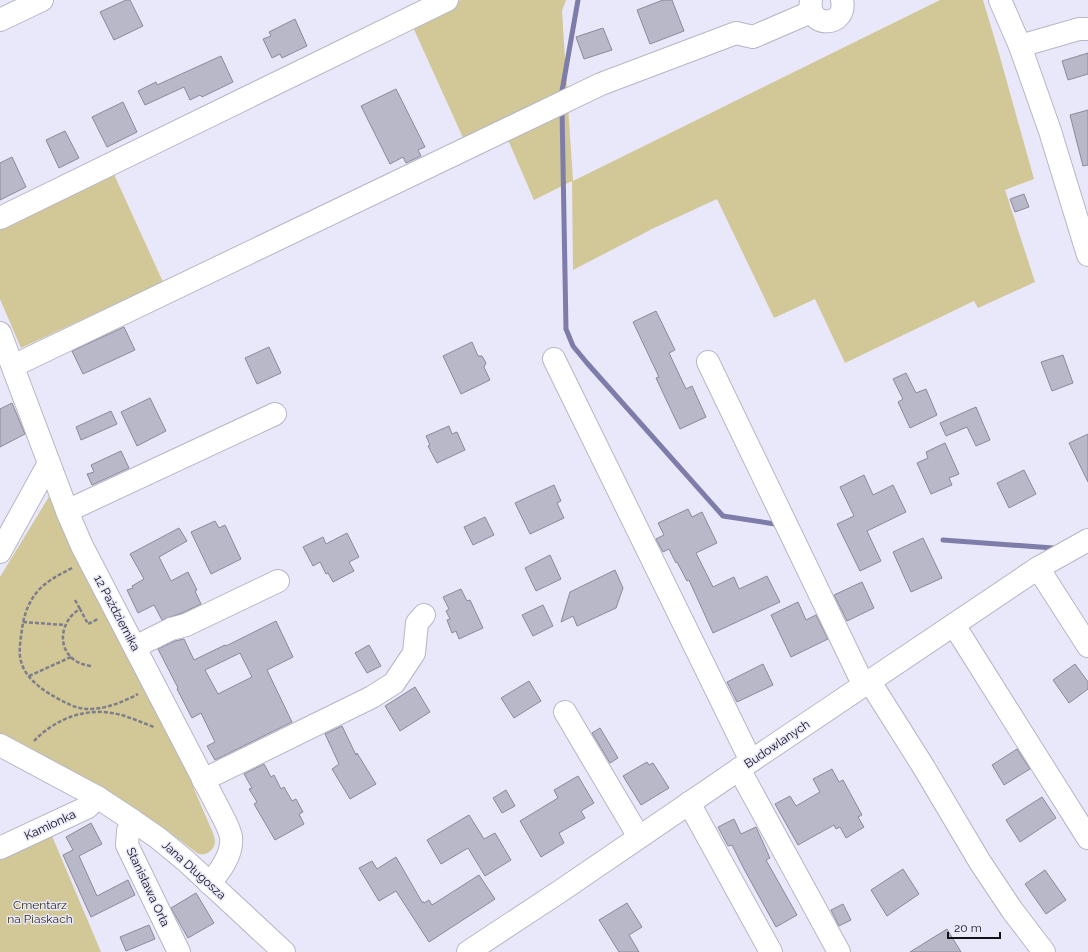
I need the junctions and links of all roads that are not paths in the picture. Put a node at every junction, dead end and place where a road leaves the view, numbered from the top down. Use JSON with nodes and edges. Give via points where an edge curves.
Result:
{"nodes":[{"id":1,"x":42,"y":0,"type":"edge"},
{"id":2,"x":447,"y":0,"type":"edge"},
{"id":3,"x":842,"y":0,"type":"edge"},
{"id":4,"x":1000,"y":0,"type":"edge"},
{"id":5,"x":811,"y":6,"type":"edge"},
{"id":6,"x":0,"y":20,"type":"edge"},
{"id":7,"x":1088,"y":29,"type":"edge"},
{"id":8,"x":1020,"y":46,"type":"junction"},
{"id":9,"x":0,"y":218,"type":"edge"},
{"id":10,"x":1088,"y":255,"type":"edge"},
{"id":11,"x":0,"y":333,"type":"edge"},
{"id":12,"x":554,"y":359,"type":"dead end"},
{"id":13,"x":708,"y":362,"type":"dead end"},
{"id":14,"x":13,"y":366,"type":"junction"},
{"id":15,"x":275,"y":414,"type":"dead end"},
{"id":16,"x":49,"y":463,"type":"junction"},
{"id":17,"x":67,"y":511,"type":"junction"},
{"id":18,"x":1088,"y":540,"type":"edge"},
{"id":19,"x":0,"y":552,"type":"edge"},
{"id":20,"x":1038,"y":568,"type":"junction"},
{"id":21,"x":278,"y":581,"type":"dead end"},
{"id":22,"x":424,"y":615,"type":"dead end"},
{"id":23,"x":954,"y":625,"type":"junction"},
{"id":24,"x":1088,"y":646,"type":"edge"},
{"id":25,"x":135,"y":647,"type":"junction"},
{"id":26,"x":867,"y":684,"type":"junction"},
{"id":27,"x":565,"y":712,"type":"dead end"},
{"id":28,"x":0,"y":745,"type":"edge"},
{"id":29,"x":745,"y":765,"type":"junction"},
{"id":30,"x":203,"y":780,"type":"junction"},
{"id":31,"x":97,"y":797,"type":"junction"},
{"id":32,"x":689,"y":803,"type":"junction"},
{"id":33,"x":132,"y":820,"type":"junction"},
{"id":34,"x":639,"y":837,"type":"junction"},
{"id":35,"x":1088,"y":838,"type":"edge"},
{"id":36,"x":0,"y":848,"type":"edge"},
{"id":37,"x":209,"y":883,"type":"junction"},
{"id":38,"x":179,"y":952,"type":"edge"},
{"id":39,"x":284,"y":952,"type":"edge"},
{"id":40,"x":468,"y":952,"type":"edge"},
{"id":41,"x":771,"y":952,"type":"edge"},
{"id":42,"x":839,"y":952,"type":"edge"},
{"id":43,"x":1044,"y":952,"type":"edge"}],
"edges":[{"from":1,"to":6,"type":"street"},
{"from":2,"to":9,"type":"street"},
{"from":3,"to":5,"type":"street","via":[[842,12],[833,21],[820,21],[815,18]]},
{"from":4,"to":8,"type":"street"},
{"from":5,"to":14,"type":"street","via":[[753,37],[736,33],[601,84]]},
{"from":7,"to":8,"type":"street","via":[[1079,29]]},
{"from":8,"to":10,"type":"street","via":[[1050,131]]},
{"from":11,"to":14,"type":"street","name":"12 Października"},
{"from":12,"to":29,"type":"street"},
{"from":13,"to":26,"type":"street"},
{"from":14,"to":16,"type":"street","name":"12 Października"},
{"from":15,"to":17,"type":"street"},
{"from":16,"to":17,"type":"street","name":"12 Października"},
{"from":16,"to":19,"type":"street"},
{"from":17,"to":25,"type":"street","name":"12 Października","via":[[82,546]]},
{"from":18,"to":20,"type":"street","name":"Budowlanych"},
{"from":20,"to":23,"type":"street","name":"Budowlanych"},
{"from":20,"to":24,"type":"street"},
{"from":21,"to":25,"type":"street"},
{"from":22,"to":30,"type":"street","via":[[417,623],[414,653],[394,683],[372,697]]},
{"from":23,"to":26,"type":"street","name":"Budowlanych"},
{"from":23,"to":35,"type":"street"},
{"from":25,"to":30,"type":"street","name":"12 Października"},
{"from":26,"to":29,"type":"street","name":"Budowlanych"},
{"from":26,"to":43,"type":"street","via":[[923,766],[980,862]]},
{"from":27,"to":34,"type":"street"},
{"from":28,"to":31,"type":"street"},
{"from":29,"to":32,"type":"street","name":"Budowlanych"},
{"from":29,"to":42,"type":"street"},
{"from":30,"to":37,"type":"street","name":"12 Października","via":[[231,836],[231,845],[222,868]]},
{"from":31,"to":33,"type":"street","name":"Jana Długosza"},
{"from":31,"to":36,"type":"street","name":"Kamionka","via":[[88,807]]},
{"from":32,"to":34,"type":"street","name":"Budowlanych"},
{"from":32,"to":41,"type":"street"},
{"from":33,"to":37,"type":"street","name":"Jana Długosza","via":[[167,845]]},
{"from":33,"to":38,"type":"street","name":"Stanisława Orła","via":[[128,831],[128,845]]},
{"from":34,"to":40,"type":"street","name":"Budowlanych"},
{"from":37,"to":39,"type":"street","name":"Jana Długosza"}]}
